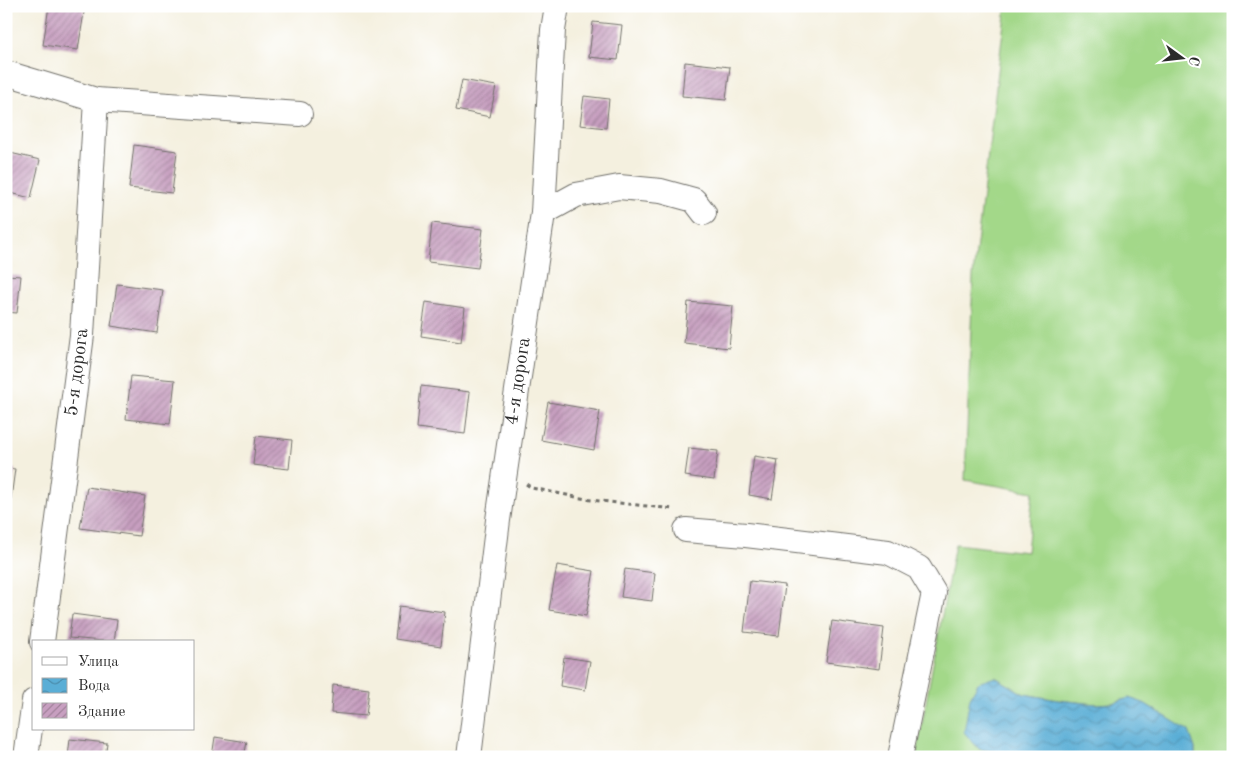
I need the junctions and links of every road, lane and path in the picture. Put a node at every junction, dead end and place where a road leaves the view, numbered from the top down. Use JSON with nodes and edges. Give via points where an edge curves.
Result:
{"nodes":[{"id":1,"x":557,"y":6,"type":"edge"},
{"id":2,"x":6,"y":73,"type":"edge"},
{"id":3,"x":96,"y":100,"type":"junction"},
{"id":4,"x":300,"y":114,"type":"dead end"},
{"id":5,"x":543,"y":213,"type":"junction"},
{"id":6,"x":704,"y":213,"type":"dead end"},
{"id":7,"x":505,"y":469,"type":"junction"},
{"id":8,"x":684,"y":520,"type":"joint"},
{"id":9,"x":42,"y":640,"type":"edge"},
{"id":10,"x":32,"y":715,"type":"edge"},
{"id":11,"x":26,"y":757,"type":"edge"},
{"id":12,"x":470,"y":757,"type":"edge"},
{"id":13,"x":900,"y":757,"type":"edge"}],
"edges":[{"from":1,"to":5,"type":"street","name":"4-я дорога"},
{"from":2,"to":3,"type":"street"},
{"from":3,"to":4,"type":"street"},
{"from":3,"to":9,"type":"street","name":"5-я дорога","via":[[82,335]]},
{"from":5,"to":6,"type":"street","via":[[576,195],[619,187],[661,191],[694,200]]},
{"from":5,"to":7,"type":"street","name":"4-я дорога"},
{"from":7,"to":8,"type":"path","via":[[532,488]]},
{"from":7,"to":12,"type":"street","name":"4-я дорога"},
{"from":8,"to":13,"type":"street","via":[[746,535],[888,552],[918,568],[934,593]]},
{"from":10,"to":11,"type":"street"}]}
